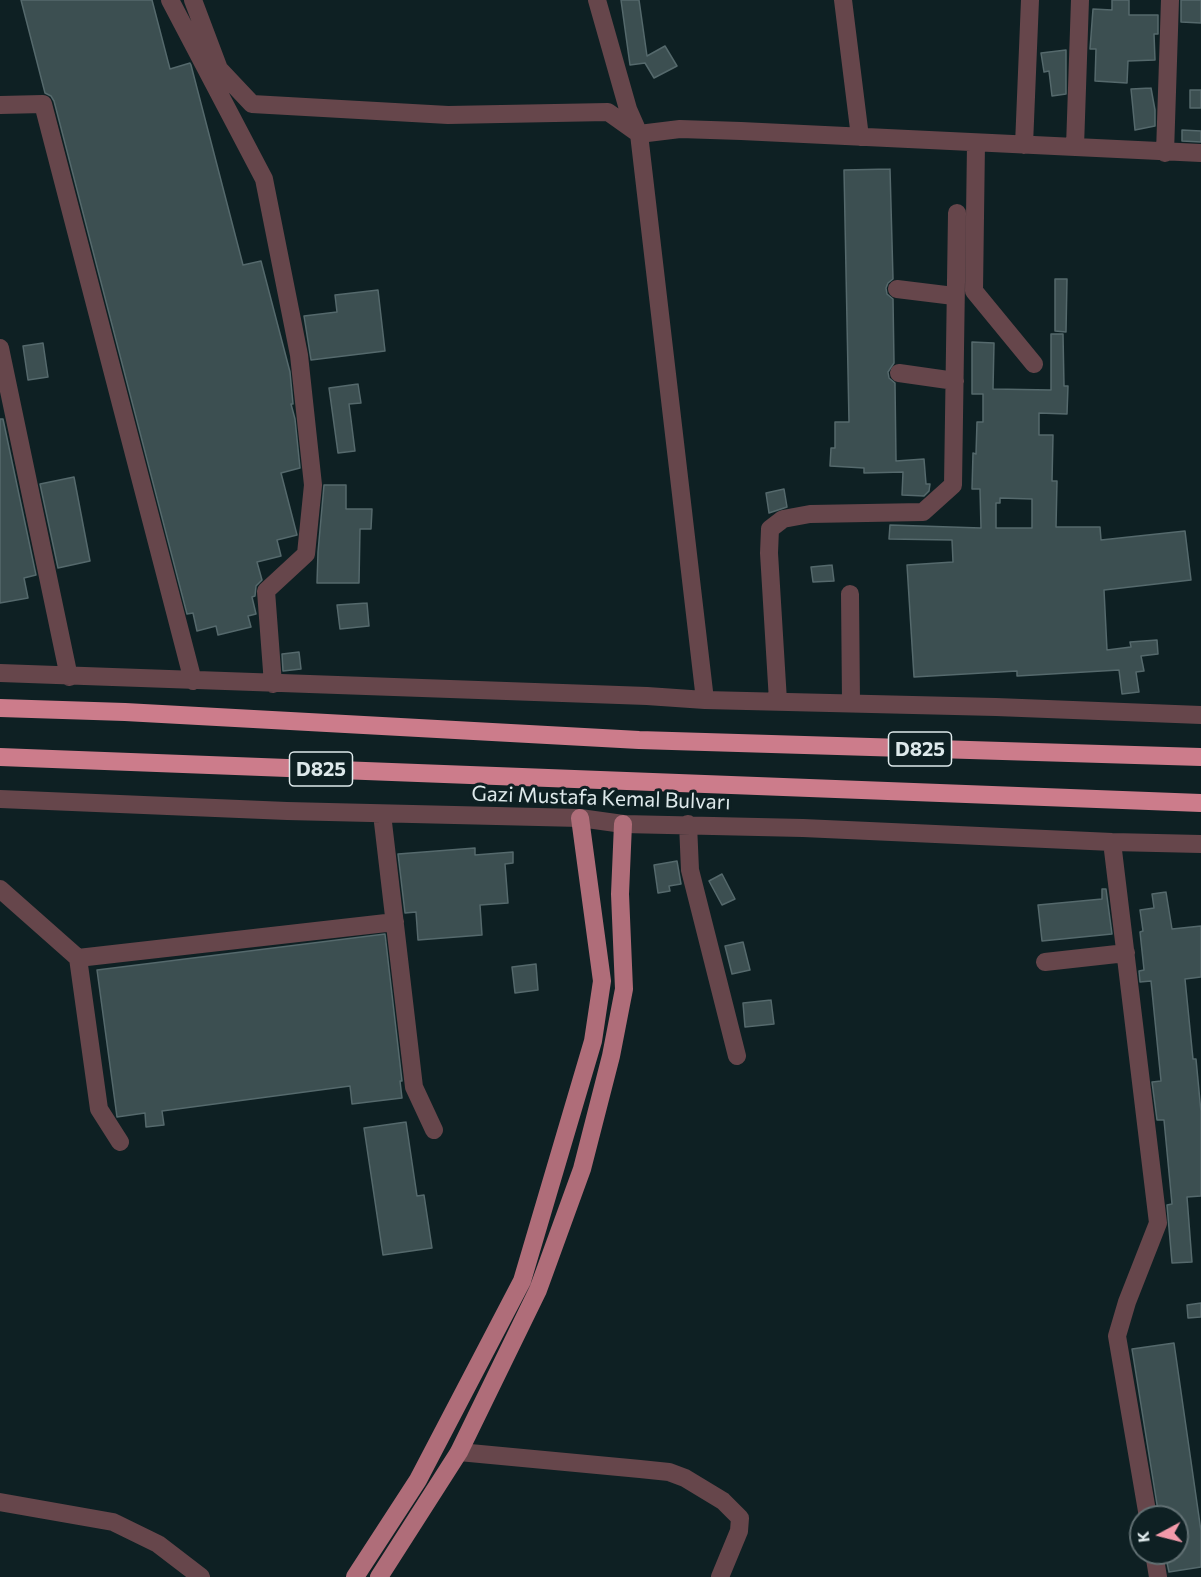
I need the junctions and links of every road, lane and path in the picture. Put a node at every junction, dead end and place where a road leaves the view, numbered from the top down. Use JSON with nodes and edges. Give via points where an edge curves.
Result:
{"nodes":[{"id":1,"x":170,"y":0,"type":"edge"},
{"id":2,"x":193,"y":0,"type":"edge"},
{"id":3,"x":597,"y":0,"type":"edge"},
{"id":4,"x":843,"y":0,"type":"edge"},
{"id":5,"x":1030,"y":0,"type":"edge"},
{"id":6,"x":1080,"y":0,"type":"edge"},
{"id":7,"x":1170,"y":0,"type":"edge"},
{"id":8,"x":0,"y":105,"type":"edge"},
{"id":9,"x":639,"y":134,"type":"junction"},
{"id":10,"x":860,"y":137,"type":"junction"},
{"id":11,"x":976,"y":143,"type":"junction"},
{"id":12,"x":1024,"y":145,"type":"junction"},
{"id":13,"x":1075,"y":147,"type":"junction"},
{"id":14,"x":1165,"y":153,"type":"junction"},
{"id":15,"x":1201,"y":153,"type":"edge"},
{"id":16,"x":957,"y":213,"type":"dead end"},
{"id":17,"x":897,"y":290,"type":"dead end"},
{"id":18,"x":954,"y":296,"type":"junction"},
{"id":19,"x":0,"y":348,"type":"edge"},
{"id":20,"x":1034,"y":364,"type":"dead end"},
{"id":21,"x":899,"y":373,"type":"dead end"},
{"id":22,"x":955,"y":381,"type":"junction"},
{"id":23,"x":850,"y":594,"type":"dead end"},
{"id":24,"x":0,"y":673,"type":"edge"},
{"id":25,"x":69,"y":677,"type":"junction"},
{"id":26,"x":193,"y":681,"type":"junction"},
{"id":27,"x":273,"y":684,"type":"junction"},
{"id":28,"x":705,"y":700,"type":"junction"},
{"id":29,"x":778,"y":701,"type":"junction"},
{"id":30,"x":851,"y":703,"type":"junction"},
{"id":31,"x":0,"y":708,"type":"edge"},
{"id":32,"x":1201,"y":715,"type":"edge"},
{"id":33,"x":0,"y":757,"type":"edge"},
{"id":34,"x":1201,"y":757,"type":"edge"},
{"id":35,"x":0,"y":799,"type":"edge"},
{"id":36,"x":1201,"y":803,"type":"edge"},
{"id":37,"x":382,"y":814,"type":"junction"},
{"id":38,"x":580,"y":818,"type":"junction"},
{"id":39,"x":623,"y":824,"type":"junction"},
{"id":40,"x":688,"y":824,"type":"junction"},
{"id":41,"x":1112,"y":842,"type":"junction"},
{"id":42,"x":1201,"y":844,"type":"edge"},
{"id":43,"x":0,"y":890,"type":"edge"},
{"id":44,"x":395,"y":922,"type":"junction"},
{"id":45,"x":1126,"y":953,"type":"junction"},
{"id":46,"x":78,"y":958,"type":"junction"},
{"id":47,"x":1045,"y":962,"type":"dead end"},
{"id":48,"x":737,"y":1056,"type":"dead end"},
{"id":49,"x":434,"y":1130,"type":"dead end"},
{"id":50,"x":120,"y":1142,"type":"dead end"},
{"id":51,"x":459,"y":1452,"type":"junction"},
{"id":52,"x":0,"y":1502,"type":"edge"},
{"id":53,"x":1146,"y":1505,"type":"edge"},
{"id":54,"x":201,"y":1577,"type":"edge"},
{"id":55,"x":355,"y":1577,"type":"edge"},
{"id":56,"x":379,"y":1577,"type":"edge"},
{"id":57,"x":720,"y":1577,"type":"edge"}],
"edges":[{"from":1,"to":27,"type":"street","via":[[264,180],[299,355],[313,485],[306,554],[266,591]]},
{"from":2,"to":9,"type":"street","via":[[219,69],[252,104],[448,115],[608,112]]},
{"from":3,"to":9,"type":"street","via":[[628,109]]},
{"from":4,"to":10,"type":"street"},
{"from":5,"to":12,"type":"street"},
{"from":6,"to":13,"type":"street"},
{"from":7,"to":14,"type":"street"},
{"from":8,"to":26,"type":"street","via":[[43,104]]},
{"from":9,"to":10,"type":"street","via":[[680,129]]},
{"from":9,"to":28,"type":"street"},
{"from":10,"to":11,"type":"street"},
{"from":11,"to":12,"type":"street"},
{"from":11,"to":20,"type":"street","via":[[974,291]]},
{"from":12,"to":13,"type":"street"},
{"from":13,"to":14,"type":"street"},
{"from":14,"to":15,"type":"street"},
{"from":16,"to":18,"type":"street"},
{"from":17,"to":18,"type":"street"},
{"from":18,"to":22,"type":"street"},
{"from":19,"to":25,"type":"street"},
{"from":21,"to":22,"type":"street"},
{"from":22,"to":29,"type":"street","via":[[953,485],[924,512],[810,514],[783,519],[770,529]]},
{"from":23,"to":30,"type":"street"},
{"from":24,"to":25,"type":"street"},
{"from":25,"to":26,"type":"street"},
{"from":26,"to":27,"type":"street"},
{"from":27,"to":28,"type":"street"},
{"from":28,"to":29,"type":"street"},
{"from":29,"to":30,"type":"street"},
{"from":30,"to":32,"type":"street"},
{"from":31,"to":34,"type":"highway","number":"D825","via":[[639,740]]},
{"from":33,"to":36,"type":"highway","name":"Gazi Mustafa Kemal Bulvarı","number":"D825"},
{"from":35,"to":37,"type":"street","name":"Gazi Mustafa Kemal Bulvarı"},
{"from":37,"to":38,"type":"street","name":"Gazi Mustafa Kemal Bulvarı"},
{"from":37,"to":44,"type":"street"},
{"from":38,"to":39,"type":"street","name":"Gazi Mustafa Kemal Bulvarı"},
{"from":38,"to":55,"type":"main road","via":[[602,981],[593,1041],[522,1281],[418,1480]]},
{"from":39,"to":40,"type":"street","name":"Gazi Mustafa Kemal Bulvarı"},
{"from":39,"to":51,"type":"main road","via":[[620,894],[624,989],[582,1169],[538,1290]]},
{"from":40,"to":41,"type":"street","name":"Gazi Mustafa Kemal Bulvarı"},
{"from":40,"to":48,"type":"street","via":[[690,870]]},
{"from":41,"to":42,"type":"street","name":"Gazi Mustafa Kemal Bulvarı"},
{"from":41,"to":45,"type":"street"},
{"from":43,"to":46,"type":"street"},
{"from":44,"to":46,"type":"street"},
{"from":44,"to":49,"type":"street","via":[[414,1087]]},
{"from":45,"to":47,"type":"street"},
{"from":45,"to":53,"type":"street","via":[[1158,1223],[1117,1336]]},
{"from":46,"to":50,"type":"street","via":[[99,1109]]},
{"from":51,"to":56,"type":"main road"},
{"from":51,"to":57,"type":"street","via":[[640,1469],[685,1478],[723,1501],[740,1518],[737,1539]]},
{"from":52,"to":54,"type":"street","via":[[113,1522],[158,1544]]}]}
